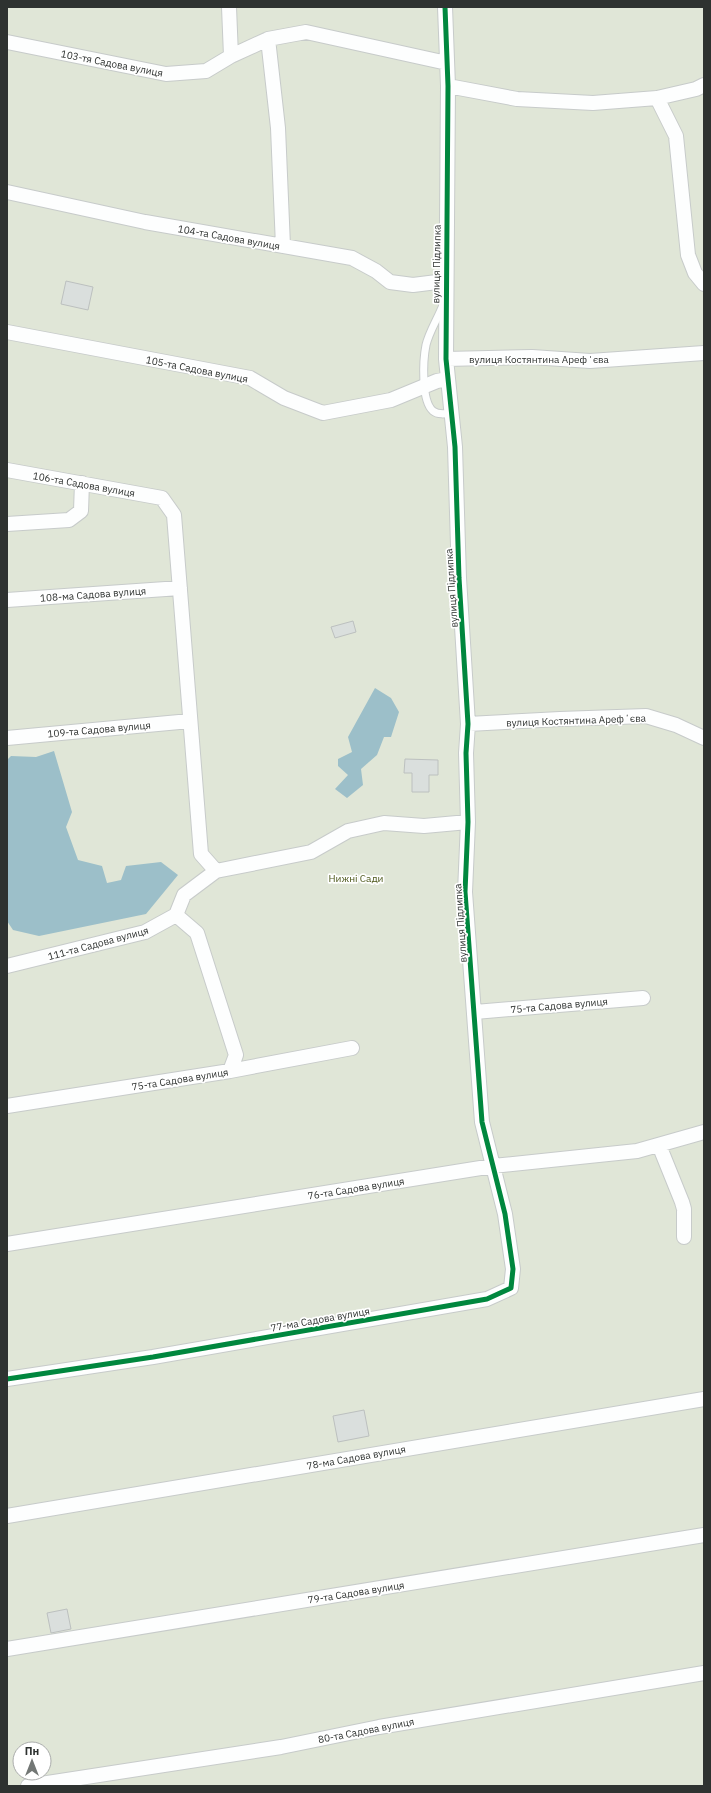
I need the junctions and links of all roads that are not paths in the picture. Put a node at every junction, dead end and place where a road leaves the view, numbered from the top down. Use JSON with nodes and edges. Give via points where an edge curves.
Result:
{"nodes":[{"id":1,"x":229,"y":7,"type":"edge"},
{"id":2,"x":445,"y":7,"type":"edge"},
{"id":3,"x":268,"y":39,"type":"junction"},
{"id":4,"x":7,"y":42,"type":"edge"},
{"id":5,"x":231,"y":56,"type":"junction"},
{"id":6,"x":447,"y":63,"type":"junction"},
{"id":7,"x":704,"y":85,"type":"edge"},
{"id":8,"x":448,"y":86,"type":"junction"},
{"id":9,"x":657,"y":98,"type":"junction"},
{"id":10,"x":7,"y":192,"type":"edge"},
{"id":11,"x":283,"y":246,"type":"junction"},
{"id":12,"x":445,"y":277,"type":"junction"},
{"id":13,"x":704,"y":284,"type":"edge"},
{"id":14,"x":445,"y":302,"type":"junction"},
{"id":15,"x":7,"y":332,"type":"edge"},
{"id":16,"x":704,"y":353,"type":"edge"},
{"id":17,"x":446,"y":359,"type":"junction"},
{"id":18,"x":448,"y":379,"type":"junction"},
{"id":19,"x":424,"y":386,"type":"junction"},
{"id":20,"x":451,"y":413,"type":"junction"},
{"id":21,"x":7,"y":470,"type":"edge"},
{"id":22,"x":82,"y":483,"type":"junction"},
{"id":23,"x":7,"y":524,"type":"edge"},
{"id":24,"x":180,"y":588,"type":"junction"},
{"id":25,"x":7,"y":600,"type":"edge"},
{"id":26,"x":190,"y":721,"type":"junction"},
{"id":27,"x":468,"y":724,"type":"junction"},
{"id":28,"x":7,"y":738,"type":"edge"},
{"id":29,"x":704,"y":738,"type":"edge"},
{"id":30,"x":468,"y":822,"type":"junction"},
{"id":31,"x":216,"y":871,"type":"junction"},
{"id":32,"x":176,"y":915,"type":"junction"},
{"id":33,"x":7,"y":966,"type":"edge"},
{"id":34,"x":642,"y":998,"type":"dead end"},
{"id":35,"x":475,"y":1012,"type":"junction"},
{"id":36,"x":352,"y":1048,"type":"dead end"},
{"id":37,"x":230,"y":1071,"type":"junction"},
{"id":38,"x":7,"y":1106,"type":"edge"},
{"id":39,"x":704,"y":1132,"type":"edge"},
{"id":40,"x":659,"y":1145,"type":"junction"},
{"id":41,"x":493,"y":1166,"type":"junction"},
{"id":42,"x":684,"y":1237,"type":"dead end"},
{"id":43,"x":7,"y":1244,"type":"edge"},
{"id":44,"x":7,"y":1379,"type":"edge"},
{"id":45,"x":704,"y":1399,"type":"edge"},
{"id":46,"x":7,"y":1516,"type":"edge"},
{"id":47,"x":704,"y":1535,"type":"edge"},
{"id":48,"x":7,"y":1648,"type":"edge"},
{"id":49,"x":704,"y":1673,"type":"edge"},
{"id":50,"x":28,"y":1786,"type":"edge"}],
"edges":[{"from":1,"to":5,"type":"street"},
{"from":2,"to":6,"type":"street","name":"вулиця Підлипка"},
{"from":3,"to":5,"type":"street","name":"103-тя Садова вулиця"},
{"from":3,"to":6,"type":"street","name":"103-тя Садова вулиця","via":[[306,32]]},
{"from":3,"to":11,"type":"street","via":[[278,128]]},
{"from":4,"to":5,"type":"street","name":"103-тя Садова вулиця","via":[[166,74],[206,70]]},
{"from":6,"to":8,"type":"street","name":"вулиця Підлипка"},
{"from":7,"to":9,"type":"street"},
{"from":8,"to":9,"type":"street","via":[[517,100],[593,103]]},
{"from":8,"to":12,"type":"street","name":"вулиця Підлипка"},
{"from":9,"to":13,"type":"street","via":[[676,136],[688,255],[695,273]]},
{"from":10,"to":11,"type":"street","name":"104-та Садова вулиця","via":[[145,222]]},
{"from":11,"to":12,"type":"street","name":"104-та Садова вулиця","via":[[352,258],[390,282],[413,285],[437,282]]},
{"from":12,"to":14,"type":"street","name":"вулиця Підлипка"},
{"from":14,"to":17,"type":"street","name":"вулиця Підлипка"},
{"from":14,"to":19,"type":"lane","via":[[426,344]]},
{"from":15,"to":19,"type":"street","name":"105-та Садова вулиця","via":[[250,378],[284,398],[323,413],[391,400]]},
{"from":16,"to":17,"type":"street","name":"вулиця Костянтина Арефʼєва","via":[[590,361],[532,357]]},
{"from":17,"to":18,"type":"street","name":"вулиця Підлипка"},
{"from":18,"to":19,"type":"street","name":"105-та Садова вулиця"},
{"from":18,"to":20,"type":"street","name":"вулиця Підлипка"},
{"from":19,"to":20,"type":"lane","via":[[428,404],[434,412]]},
{"from":20,"to":27,"type":"street","name":"вулиця Підлипка","via":[[455,447],[458,571]]},
{"from":21,"to":22,"type":"street","name":"106-та Садова вулиця"},
{"from":22,"to":23,"type":"street","via":[[81,511],[69,520]]},
{"from":22,"to":24,"type":"street","name":"106-та Садова вулиця","via":[[162,498],[174,515]]},
{"from":24,"to":25,"type":"street","name":"108-ма Садова вулиця"},
{"from":24,"to":26,"type":"street"},
{"from":26,"to":28,"type":"street","name":"109-та Садова вулиця"},
{"from":26,"to":31,"type":"street","via":[[201,854]]},
{"from":27,"to":29,"type":"street","name":"вулиця Костянтина Арефʼєва","via":[[646,716],[676,725]]},
{"from":27,"to":30,"type":"street","name":"вулиця Підлипка"},
{"from":30,"to":31,"type":"street","via":[[424,826],[384,823],[348,832],[310,852]]},
{"from":30,"to":35,"type":"street","name":"вулиця Підлипка","via":[[465,892]]},
{"from":31,"to":32,"type":"street","via":[[184,895]]},
{"from":32,"to":33,"type":"street","name":"111-та Садова вулиця","via":[[145,932]]},
{"from":32,"to":37,"type":"street","via":[[197,933],[236,1055]]},
{"from":34,"to":35,"type":"street","name":"75-та Садова вулиця"},
{"from":35,"to":41,"type":"street","name":"вулиця Підлипка","via":[[482,1122]]},
{"from":36,"to":37,"type":"street","name":"75-та Садова вулиця"},
{"from":37,"to":38,"type":"street","name":"75-та Садова вулиця"},
{"from":39,"to":40,"type":"street","name":"76-та Садова вулиця"},
{"from":40,"to":41,"type":"street","name":"76-та Садова вулиця","via":[[637,1151]]},
{"from":40,"to":42,"type":"street","via":[[682,1202]]},
{"from":41,"to":43,"type":"street","name":"76-та Садова вулиця"},
{"from":41,"to":44,"type":"street","name":"77-ма Садова вулиця","via":[[505,1214],[513,1269],[511,1288],[488,1299],[152,1357]]},
{"from":45,"to":46,"type":"street","name":"78-ма Садова вулиця"},
{"from":47,"to":48,"type":"street","name":"79-та Садова вулиця"},
{"from":49,"to":50,"type":"street","name":"80-та Садова вулиця","via":[[379,1727],[281,1747]]}]}
